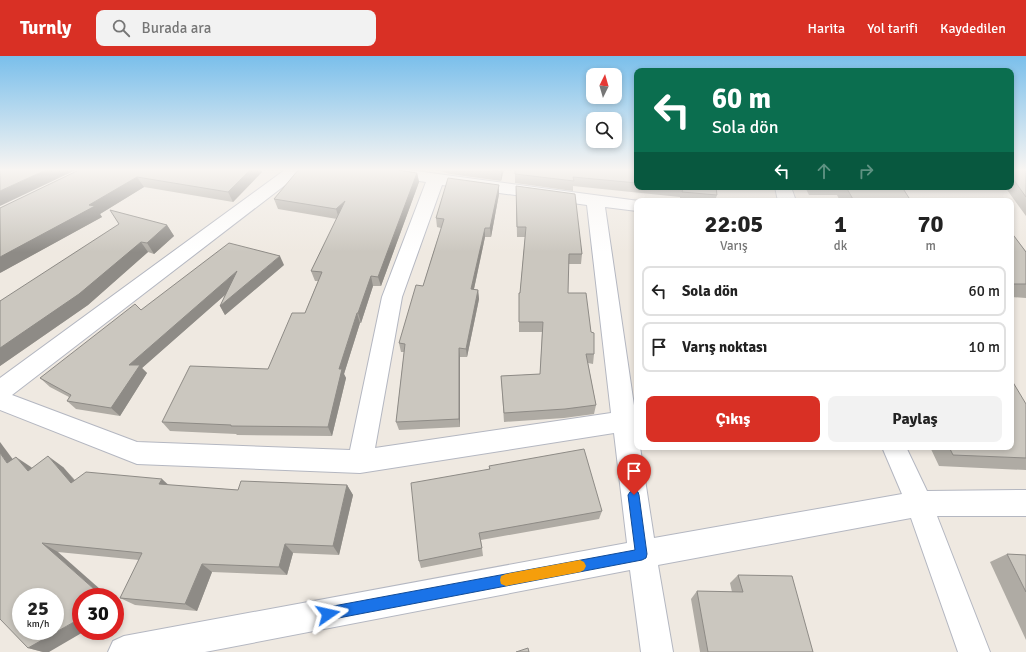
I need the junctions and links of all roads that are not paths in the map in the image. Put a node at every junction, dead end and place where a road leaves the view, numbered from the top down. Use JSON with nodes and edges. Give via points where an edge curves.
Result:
{"nodes":[{"id":1,"x":259,"y":197,"type":"edge"},
{"id":2,"x":429,"y":197,"type":"edge"},
{"id":3,"x":565,"y":197,"type":"edge"},
{"id":4,"x":595,"y":201,"type":"junction"},
{"id":5,"x":634,"y":206,"type":"edge"},
{"id":6,"x":0,"y":391,"type":"edge"},
{"id":7,"x":0,"y":400,"type":"edge"},
{"id":8,"x":624,"y":421,"type":"junction"},
{"id":9,"x":895,"y":450,"type":"edge"},
{"id":10,"x":360,"y":462,"type":"junction"},
{"id":11,"x":1026,"y":503,"type":"edge"},
{"id":12,"x":919,"y":504,"type":"junction"},
{"id":13,"x":642,"y":554,"type":"junction"},
{"id":14,"x":124,"y":652,"type":"edge"},
{"id":15,"x":657,"y":652,"type":"edge"},
{"id":16,"x":974,"y":652,"type":"edge"}],
"edges":[{"from":1,"to":6,"type":"street"},
{"from":2,"to":10,"type":"street","via":[[392,297]]},
{"from":3,"to":4,"type":"street"},
{"from":4,"to":5,"type":"street"},
{"from":4,"to":8,"type":"street"},
{"from":7,"to":10,"type":"street","via":[[137,454]]},
{"from":8,"to":10,"type":"street"},
{"from":8,"to":13,"type":"street"},
{"from":9,"to":12,"type":"street"},
{"from":11,"to":12,"type":"street"},
{"from":12,"to":13,"type":"street"},
{"from":12,"to":16,"type":"street"},
{"from":13,"to":14,"type":"street"},
{"from":13,"to":15,"type":"street"}]}
